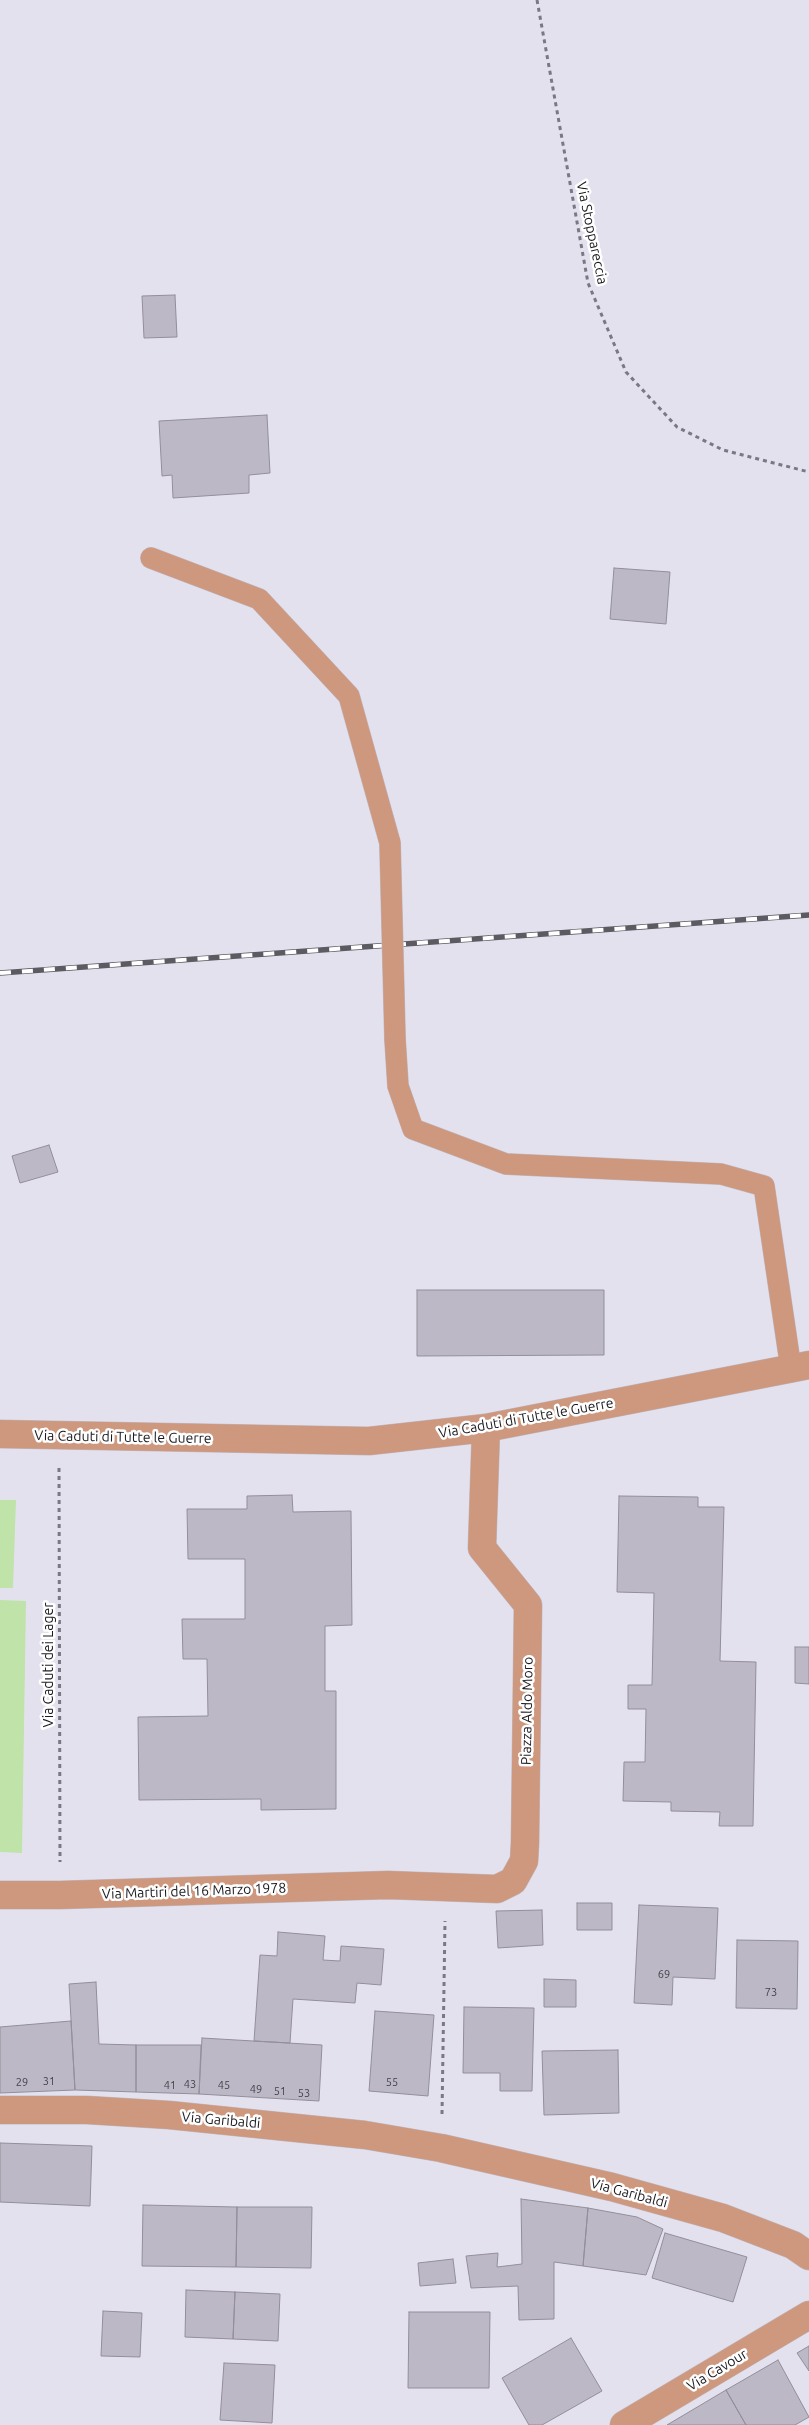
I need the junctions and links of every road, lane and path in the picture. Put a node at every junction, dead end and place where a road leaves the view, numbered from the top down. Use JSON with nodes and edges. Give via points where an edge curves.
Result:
{"nodes":[{"id":1,"x":537,"y":0,"type":"edge"},
{"id":2,"x":809,"y":472,"type":"edge"},
{"id":3,"x":151,"y":558,"type":"dead end"},
{"id":4,"x":800,"y":1367,"type":"edge"},
{"id":5,"x":486,"y":1428,"type":"junction"},
{"id":6,"x":0,"y":1434,"type":"edge"},
{"id":7,"x":58,"y":1435,"type":"junction"},
{"id":8,"x":388,"y":1885,"type":"joint"},
{"id":9,"x":446,"y":1888,"type":"junction"},
{"id":10,"x":0,"y":1895,"type":"edge"},
{"id":11,"x":60,"y":1895,"type":"junction"},
{"id":12,"x":0,"y":2110,"type":"edge"},
{"id":13,"x":441,"y":2148,"type":"junction"},
{"id":14,"x":809,"y":2256,"type":"edge"},
{"id":15,"x":809,"y":2315,"type":"edge"},
{"id":16,"x":624,"y":2425,"type":"edge"}],
"edges":[{"from":1,"to":2,"type":"path","name":"Via Stoppareccia","via":[[588,283],[626,372],[677,427],[723,450]]},
{"from":3,"to":4,"type":"lane","bridge":true,"via":[[259,599],[349,696],[390,843],[398,1086],[413,1129],[506,1164],[721,1174],[764,1186]]},
{"from":4,"to":5,"type":"street","name":"Via Caduti di Tutte le Guerre"},
{"from":5,"to":7,"type":"street","name":"Via Caduti di Tutte le Guerre","via":[[369,1441]]},
{"from":5,"to":9,"type":"street","name":"Piazza Aldo Moro","via":[[482,1548],[528,1605],[524,1862],[514,1881],[497,1889]]},
{"from":6,"to":7,"type":"street","name":"Via Caduti di Tutte le Guerre"},
{"from":7,"to":11,"type":"path","name":"Via Caduti dei Lager"},
{"from":8,"to":9,"type":"street","name":"Piazza Aldo Moro"},
{"from":8,"to":11,"type":"street","name":"Via Martiri del 16 Marzo 1978"},
{"from":9,"to":13,"type":"path"},
{"from":10,"to":11,"type":"street","name":"Via Martiri del 16 Marzo 1978"},
{"from":12,"to":13,"type":"street","name":"Via Garibaldi","via":[[87,2110],[169,2115],[302,2127]]},
{"from":13,"to":14,"type":"street","name":"Via Garibaldi","via":[[612,2187],[723,2218],[793,2245]]},
{"from":15,"to":16,"type":"street","name":"Via Cavour"}]}
